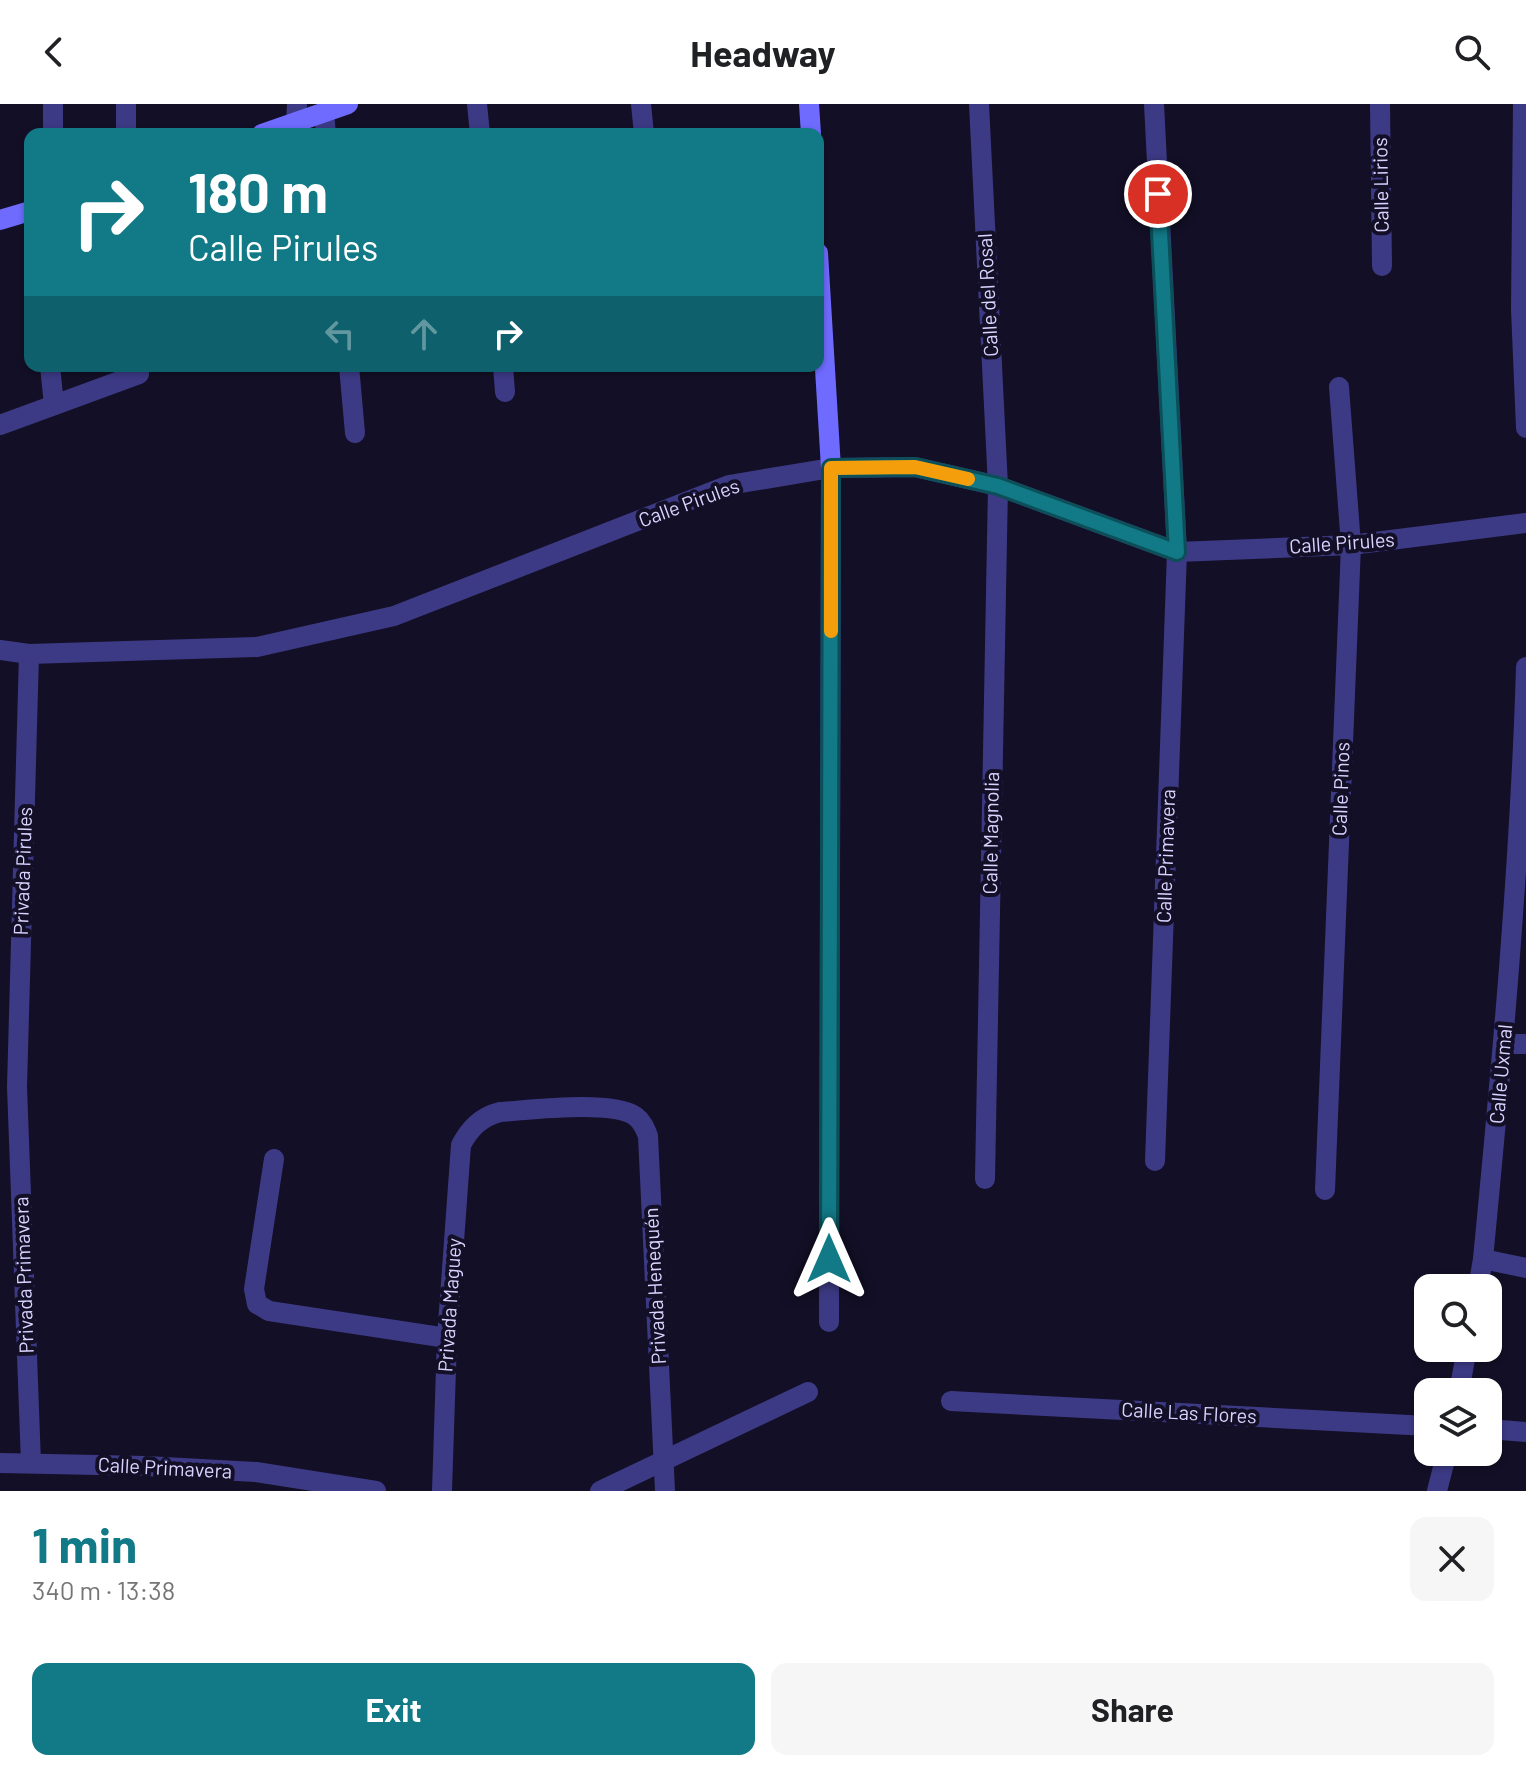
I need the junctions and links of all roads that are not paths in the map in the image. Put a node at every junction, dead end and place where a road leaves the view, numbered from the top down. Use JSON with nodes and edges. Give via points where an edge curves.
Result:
{"nodes":[{"id":1,"x":53,"y":104,"type":"edge"},
{"id":2,"x":126,"y":104,"type":"edge"},
{"id":3,"x":348,"y":104,"type":"edge"},
{"id":4,"x":477,"y":104,"type":"edge"},
{"id":5,"x":641,"y":104,"type":"edge"},
{"id":6,"x":809,"y":104,"type":"edge"},
{"id":7,"x":979,"y":104,"type":"edge"},
{"id":8,"x":1154,"y":104,"type":"edge"},
{"id":9,"x":1380,"y":104,"type":"edge"},
{"id":10,"x":1523,"y":104,"type":"edge"},
{"id":11,"x":296,"y":113,"type":"edge"},
{"id":12,"x":324,"y":113,"type":"junction"},
{"id":13,"x":53,"y":128,"type":"edge"},
{"id":14,"x":126,"y":128,"type":"edge"},
{"id":15,"x":272,"y":128,"type":"edge"},
{"id":16,"x":325,"y":128,"type":"edge"},
{"id":17,"x":479,"y":128,"type":"edge"},
{"id":18,"x":643,"y":128,"type":"edge"},
{"id":19,"x":811,"y":128,"type":"edge"},
{"id":20,"x":24,"y":213,"type":"edge"},
{"id":21,"x":0,"y":220,"type":"edge"},
{"id":22,"x":1382,"y":266,"type":"dead end"},
{"id":23,"x":824,"y":352,"type":"edge"},
{"id":24,"x":51,"y":372,"type":"edge"},
{"id":25,"x":350,"y":372,"type":"edge"},
{"id":26,"x":503,"y":372,"type":"edge"},
{"id":27,"x":139,"y":374,"type":"dead end"},
{"id":28,"x":1339,"y":387,"type":"dead end"},
{"id":29,"x":505,"y":392,"type":"dead end"},
{"id":30,"x":54,"y":405,"type":"junction"},
{"id":31,"x":0,"y":425,"type":"edge"},
{"id":32,"x":1526,"y":428,"type":"edge"},
{"id":33,"x":355,"y":433,"type":"dead end"},
{"id":34,"x":831,"y":468,"type":"junction"},
{"id":35,"x":998,"y":486,"type":"junction"},
{"id":36,"x":1526,"y":523,"type":"edge"},
{"id":37,"x":1351,"y":545,"type":"junction"},
{"id":38,"x":1177,"y":552,"type":"junction"},
{"id":39,"x":0,"y":650,"type":"edge"},
{"id":40,"x":29,"y":654,"type":"junction"},
{"id":41,"x":1526,"y":667,"type":"edge"},
{"id":42,"x":1504,"y":1044,"type":"junction"},
{"id":43,"x":1526,"y":1044,"type":"edge"},
{"id":44,"x":17,"y":1087,"type":"joint"},
{"id":45,"x":636,"y":1116,"type":"joint"},
{"id":46,"x":274,"y":1159,"type":"dead end"},
{"id":47,"x":1155,"y":1161,"type":"dead end"},
{"id":48,"x":985,"y":1179,"type":"dead end"},
{"id":49,"x":1325,"y":1190,"type":"dead end"},
{"id":50,"x":1483,"y":1259,"type":"junction"},
{"id":51,"x":1526,"y":1268,"type":"edge"},
{"id":52,"x":1480,"y":1274,"type":"edge"},
{"id":53,"x":829,"y":1322,"type":"dead end"},
{"id":54,"x":447,"y":1338,"type":"junction"},
{"id":55,"x":808,"y":1392,"type":"dead end"},
{"id":56,"x":951,"y":1401,"type":"dead end"},
{"id":57,"x":1414,"y":1425,"type":"edge"},
{"id":58,"x":1502,"y":1430,"type":"edge"},
{"id":59,"x":1526,"y":1432,"type":"edge"},
{"id":60,"x":666,"y":1459,"type":"junction"},
{"id":61,"x":0,"y":1463,"type":"edge"},
{"id":62,"x":31,"y":1463,"type":"junction"},
{"id":63,"x":1443,"y":1466,"type":"edge"},
{"id":64,"x":376,"y":1491,"type":"edge"},
{"id":65,"x":442,"y":1491,"type":"edge"},
{"id":66,"x":600,"y":1491,"type":"edge"},
{"id":67,"x":665,"y":1491,"type":"edge"},
{"id":68,"x":1437,"y":1491,"type":"edge"}],
"edges":[{"from":1,"to":13,"type":"street"},
{"from":2,"to":14,"type":"street"},
{"from":3,"to":12,"type":"main road"},
{"from":4,"to":17,"type":"street"},
{"from":5,"to":18,"type":"street"},
{"from":6,"to":19,"type":"main road"},
{"from":7,"to":35,"type":"street","name":"Calle del Rosal"},
{"from":8,"to":38,"type":"street","name":"Calle Primavera"},
{"from":9,"to":22,"type":"street","name":"Calle Lirios"},
{"from":10,"to":32,"type":"street"},
{"from":11,"to":12,"type":"main road"},
{"from":11,"to":15,"type":"main road"},
{"from":12,"to":16,"type":"street"},
{"from":20,"to":21,"type":"main road"},
{"from":23,"to":34,"type":"main road"},
{"from":24,"to":30,"type":"street"},
{"from":25,"to":33,"type":"street"},
{"from":26,"to":29,"type":"street"},
{"from":27,"to":30,"type":"street"},
{"from":28,"to":37,"type":"street","name":"Calle Pinos"},
{"from":30,"to":31,"type":"street"},
{"from":34,"to":35,"type":"street","name":"Calle Pirules","via":[[915,467]]},
{"from":34,"to":40,"type":"street","name":"Calle Pirules","via":[[729,485],[394,616],[257,647]]},
{"from":34,"to":53,"type":"street"},
{"from":35,"to":38,"type":"street","name":"Calle Pirules"},
{"from":35,"to":48,"type":"street","name":"Calle Magnolia"},
{"from":36,"to":37,"type":"street","name":"Calle Pirules"},
{"from":37,"to":38,"type":"street","name":"Calle Pirules"},
{"from":37,"to":49,"type":"street","name":"Calle Pinos"},
{"from":38,"to":47,"type":"street","name":"Calle Primavera"},
{"from":39,"to":40,"type":"street","name":"Calle Pirules"},
{"from":40,"to":44,"type":"street","name":"Privada Pirules"},
{"from":41,"to":42,"type":"street","name":"Calle Uxmal"},
{"from":42,"to":43,"type":"street"},
{"from":42,"to":50,"type":"street","name":"Calle Uxmal"},
{"from":44,"to":62,"type":"street","name":"Privada Primavera"},
{"from":45,"to":54,"type":"street","name":"Privada Maguey","via":[[612,1107],[500,1112],[476,1124],[461,1145]]},
{"from":45,"to":60,"type":"street","name":"Privada Henequén","via":[[648,1136]]},
{"from":46,"to":54,"type":"street","via":[[254,1289],[257,1304],[269,1311]]},
{"from":50,"to":51,"type":"street"},
{"from":50,"to":52,"type":"street","name":"Calle Uxmal"},
{"from":54,"to":65,"type":"street","name":"Privada Maguey"},
{"from":55,"to":60,"type":"street"},
{"from":56,"to":57,"type":"street","name":"Calle Las Flores"},
{"from":58,"to":59,"type":"street"},
{"from":60,"to":66,"type":"street"},
{"from":60,"to":67,"type":"street","name":"Privada Henequén"},
{"from":61,"to":62,"type":"street","name":"Calle Primavera"},
{"from":62,"to":64,"type":"street","name":"Calle Primavera","via":[[256,1472]]},
{"from":63,"to":68,"type":"street"}]}
